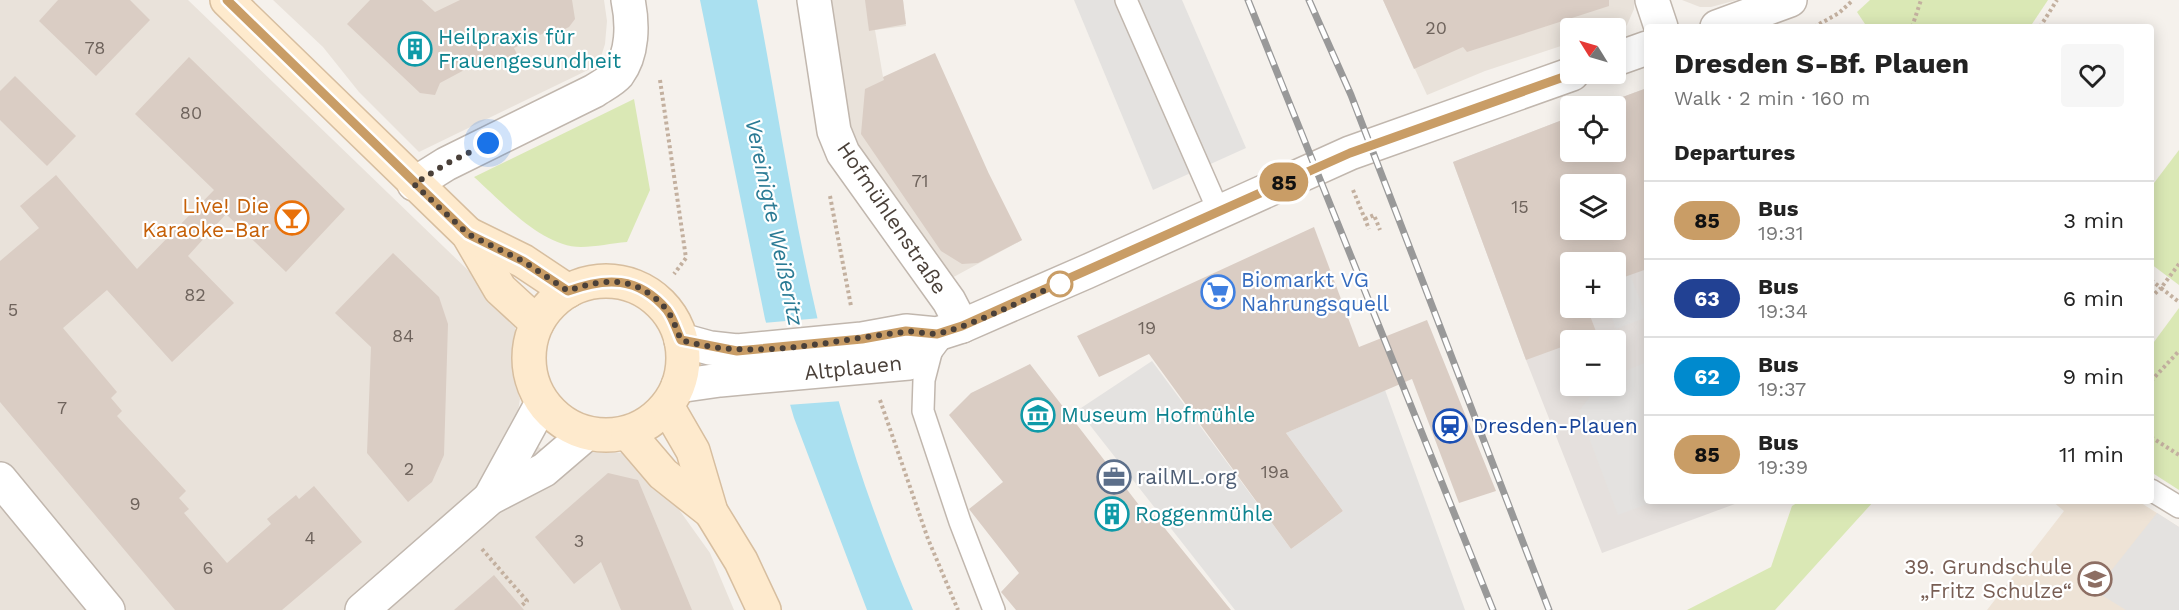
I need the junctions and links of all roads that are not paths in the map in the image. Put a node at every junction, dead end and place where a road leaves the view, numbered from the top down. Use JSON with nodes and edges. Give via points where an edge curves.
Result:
{"nodes":[{"id":1,"x":226,"y":0,"type":"edge"},
{"id":2,"x":628,"y":0,"type":"edge"},
{"id":3,"x":814,"y":0,"type":"edge"},
{"id":4,"x":1126,"y":0,"type":"edge"},
{"id":5,"x":1652,"y":0,"type":"edge"},
{"id":6,"x":1790,"y":0,"type":"edge"},
{"id":7,"x":1660,"y":24,"type":"edge"},
{"id":8,"x":1725,"y":24,"type":"edge"},
{"id":9,"x":1644,"y":49,"type":"edge"},
{"id":10,"x":1626,"y":55,"type":"edge"},
{"id":11,"x":1560,"y":78,"type":"edge"},
{"id":12,"x":414,"y":184,"type":"junction"},
{"id":13,"x":1220,"y":212,"type":"junction"},
{"id":14,"x":468,"y":234,"type":"junction"},
{"id":15,"x":568,"y":291,"type":"junction"},
{"id":16,"x":537,"y":322,"type":"junction"},
{"id":17,"x":949,"y":330,"type":"junction"},
{"id":18,"x":696,"y":344,"type":"junction"},
{"id":19,"x":866,"y":354,"type":"junction"},
{"id":20,"x":672,"y":396,"type":"junction"},
{"id":21,"x":542,"y":403,"type":"junction"},
{"id":22,"x":627,"y":433,"type":"junction"},
{"id":23,"x":586,"y":434,"type":"junction"},
{"id":24,"x":0,"y":478,"type":"edge"},
{"id":25,"x":2154,"y":492,"type":"edge"},
{"id":26,"x":490,"y":498,"type":"junction"},
{"id":27,"x":2179,"y":507,"type":"edge"},
{"id":28,"x":711,"y":512,"type":"junction"},
{"id":29,"x":108,"y":610,"type":"edge"},
{"id":30,"x":362,"y":610,"type":"edge"},
{"id":31,"x":764,"y":610,"type":"edge"},
{"id":32,"x":994,"y":610,"type":"edge"}],
"edges":[{"from":1,"to":12,"type":"main road"},
{"from":2,"to":12,"type":"street","via":[[631,34],[626,59],[617,76]]},
{"from":3,"to":17,"type":"street","name":"Hofmühlenstraße","via":[[834,130],[843,153],[949,301]]},
{"from":4,"to":13,"type":"lane"},
{"from":5,"to":7,"type":"street"},
{"from":6,"to":8,"type":"street"},
{"from":9,"to":10,"type":"street"},
{"from":11,"to":13,"type":"street","via":[[1350,153]]},
{"from":12,"to":14,"type":"main road"},
{"from":13,"to":17,"type":"street"},
{"from":14,"to":15,"type":"main road","via":[[523,261]]},
{"from":14,"to":16,"type":"main road","via":[[500,289]]},
{"from":15,"to":16,"type":"main road"},
{"from":15,"to":18,"type":"main road","via":[[593,282],[619,281],[643,290]]},
{"from":16,"to":21,"type":"main road","via":[[529,348],[530,376]]},
{"from":17,"to":19,"type":"street","name":"Altplauen","via":[[909,363]]},
{"from":17,"to":32,"type":"lane","via":[[925,372],[923,411]]},
{"from":18,"to":19,"type":"street","name":"Altplauen","via":[[737,351]]},
{"from":18,"to":20,"type":"main road","via":[[682,364]]},
{"from":19,"to":20,"type":"street","name":"Altplauen","via":[[720,380]]},
{"from":20,"to":22,"type":"main road","via":[[649,421]]},
{"from":20,"to":28,"type":"main road"},
{"from":21,"to":23,"type":"main road","via":[[559,421]]},
{"from":21,"to":26,"type":"street"},
{"from":22,"to":23,"type":"main road"},
{"from":22,"to":28,"type":"main road","via":[[663,474]]},
{"from":23,"to":26,"type":"street","via":[[544,470]]},
{"from":24,"to":29,"type":"street"},
{"from":25,"to":27,"type":"lane"},
{"from":26,"to":30,"type":"street"},
{"from":28,"to":31,"type":"main road","via":[[741,561]]}]}
